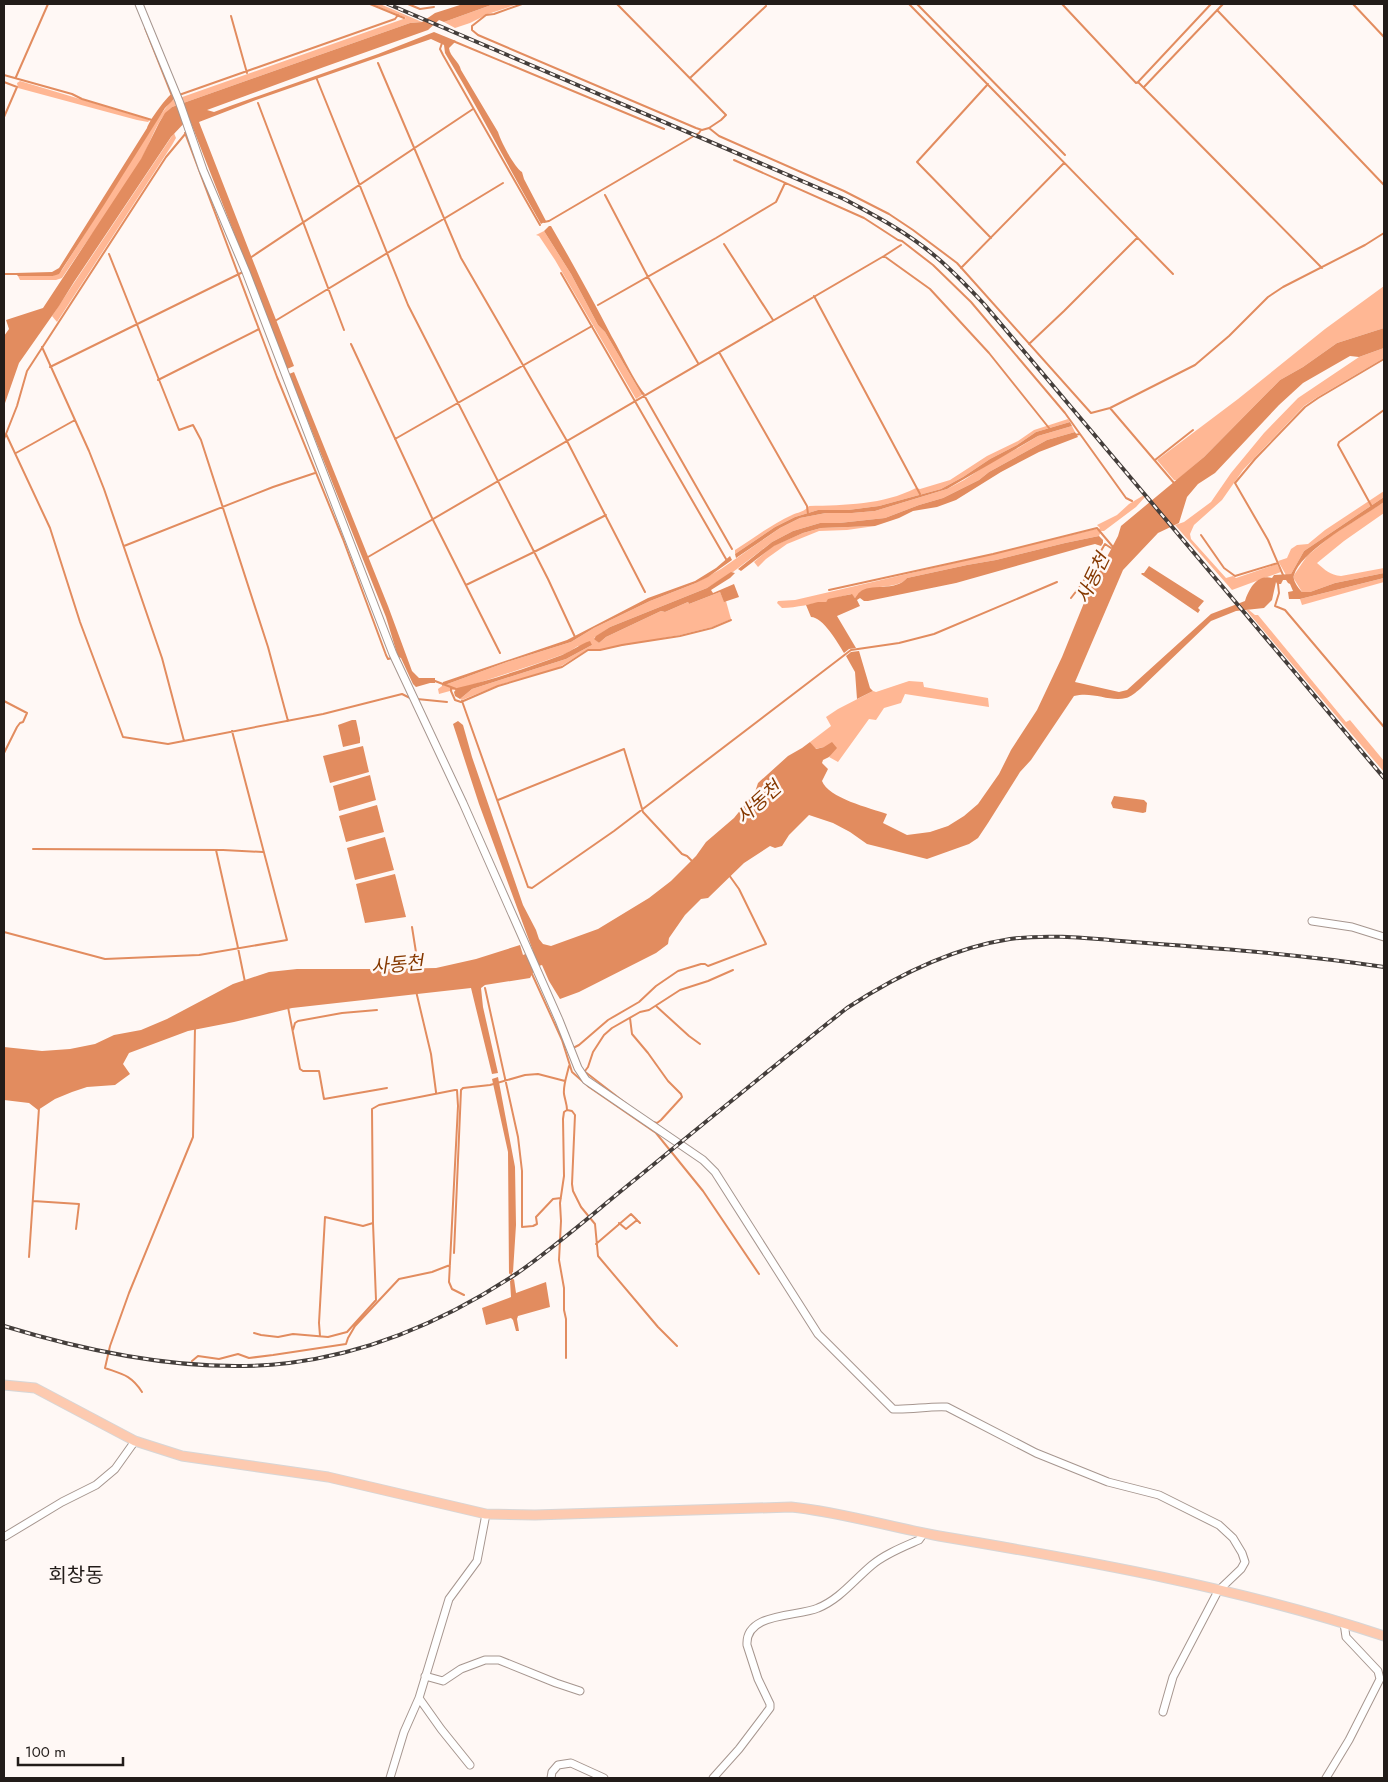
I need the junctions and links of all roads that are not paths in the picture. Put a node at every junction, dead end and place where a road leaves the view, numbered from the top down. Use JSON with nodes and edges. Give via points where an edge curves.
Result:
{"nodes":[{"id":1,"x":139,"y":4,"type":"edge"},
{"id":2,"x":1312,"y":921,"type":"dead end"},
{"id":3,"x":1384,"y":937,"type":"edge"},
{"id":4,"x":4,"y":1384,"type":"edge"},
{"id":5,"x":135,"y":1441,"type":"junction"},
{"id":6,"x":486,"y":1514,"type":"junction"},
{"id":7,"x":924,"y":1533,"type":"junction"},
{"id":8,"x":4,"y":1538,"type":"edge"},
{"id":9,"x":1218,"y":1591,"type":"junction"},
{"id":10,"x":1344,"y":1623,"type":"junction"},
{"id":11,"x":1384,"y":1636,"type":"edge"},
{"id":12,"x":425,"y":1676,"type":"junction"},
{"id":13,"x":580,"y":1690,"type":"dead end"},
{"id":14,"x":419,"y":1698,"type":"junction"},
{"id":15,"x":1163,"y":1712,"type":"dead end"},
{"id":16,"x":470,"y":1765,"type":"dead end"},
{"id":17,"x":390,"y":1778,"type":"edge"},
{"id":18,"x":551,"y":1778,"type":"edge"},
{"id":19,"x":604,"y":1778,"type":"edge"},
{"id":20,"x":713,"y":1778,"type":"edge"},
{"id":21,"x":1326,"y":1778,"type":"edge"}],
"edges":[{"from":1,"to":9,"type":"street","via":[[393,654],[463,802],[586,1080],[703,1160],[715,1172],[818,1334],[893,1409],[947,1407],[1036,1453],[1108,1482],[1159,1495],[1219,1525],[1233,1538],[1246,1562]]},
{"from":2,"to":3,"type":"street","via":[[1352,927]]},
{"from":4,"to":5,"type":"main road","via":[[34,1388]]},
{"from":5,"to":6,"type":"main road","via":[[182,1456],[328,1477]]},
{"from":5,"to":8,"type":"street","via":[[115,1469],[96,1486],[62,1502]]},
{"from":6,"to":7,"type":"main road","via":[[790,1507]]},
{"from":6,"to":12,"type":"street","via":[[477,1561],[449,1599]]},
{"from":7,"to":9,"type":"main road","via":[[1076,1559]]},
{"from":7,"to":20,"type":"street","via":[[919,1540],[873,1564],[834,1600],[806,1612],[766,1619],[753,1627],[747,1645],[770,1708]]},
{"from":9,"to":10,"type":"main road"},
{"from":9,"to":15,"type":"street","via":[[1172,1677]]},
{"from":10,"to":11,"type":"main road"},
{"from":10,"to":21,"type":"street","via":[[1346,1638],[1378,1671],[1380,1679]]},
{"from":12,"to":13,"type":"street","via":[[443,1681],[461,1669],[485,1660],[499,1660]]},
{"from":12,"to":14,"type":"street"},
{"from":14,"to":16,"type":"street"},
{"from":14,"to":17,"type":"street","via":[[404,1732]]},
{"from":18,"to":19,"type":"street","via":[[558,1765],[571,1763]]}]}
